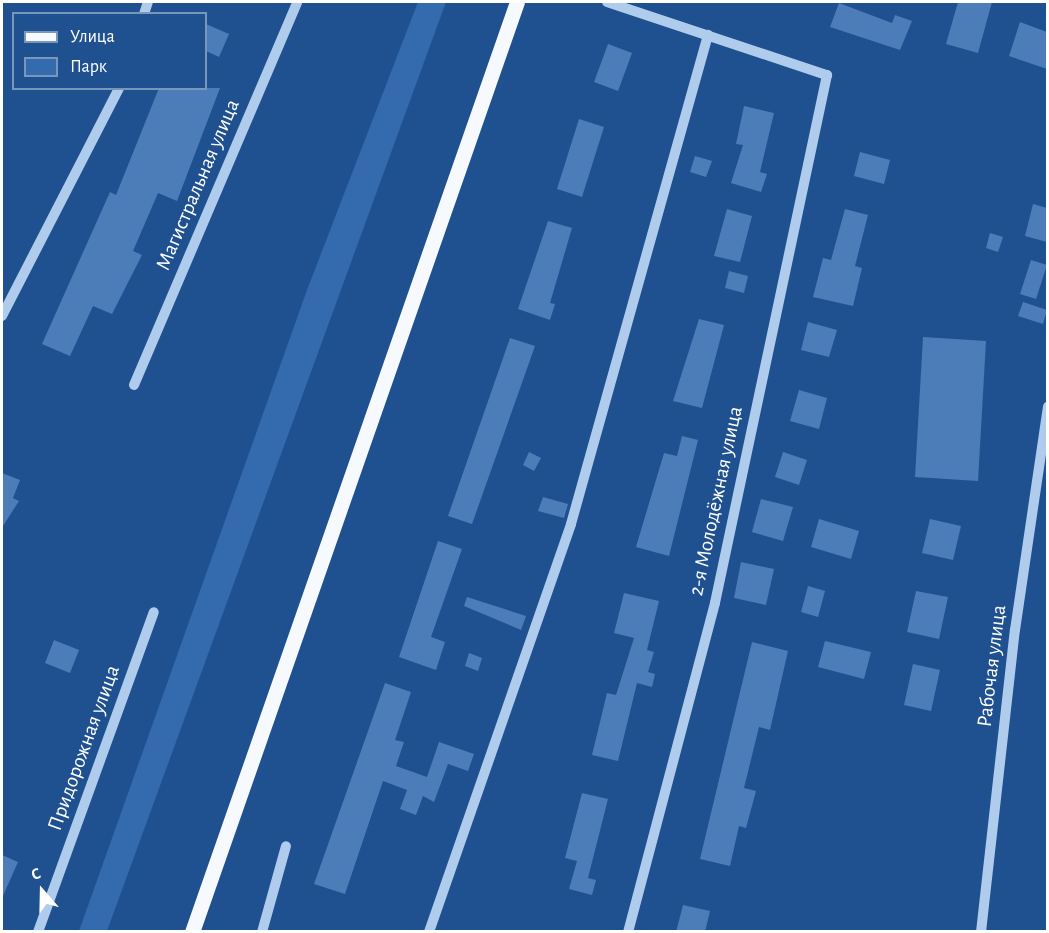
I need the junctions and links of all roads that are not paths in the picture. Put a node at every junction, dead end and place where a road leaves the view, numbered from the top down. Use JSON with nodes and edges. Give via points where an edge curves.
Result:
{"nodes":[{"id":1,"x":297,"y":2,"type":"edge"},
{"id":2,"x":517,"y":2,"type":"edge"},
{"id":3,"x":607,"y":2,"type":"edge"},
{"id":4,"x":708,"y":36,"type":"junction"},
{"id":5,"x":117,"y":90,"type":"edge"},
{"id":6,"x":2,"y":316,"type":"edge"},
{"id":7,"x":134,"y":385,"type":"dead end"},
{"id":8,"x":1047,"y":405,"type":"edge"},
{"id":9,"x":154,"y":612,"type":"dead end"},
{"id":10,"x":286,"y":846,"type":"dead end"},
{"id":11,"x":38,"y":932,"type":"edge"},
{"id":12,"x":192,"y":932,"type":"edge"},
{"id":13,"x":262,"y":932,"type":"edge"},
{"id":14,"x":429,"y":932,"type":"edge"},
{"id":15,"x":628,"y":932,"type":"edge"},
{"id":16,"x":981,"y":932,"type":"edge"}],
"edges":[{"from":1,"to":7,"type":"street","name":"Магистральная улица"},
{"from":2,"to":12,"type":"main road"},
{"from":3,"to":4,"type":"street"},
{"from":4,"to":14,"type":"street","via":[[571,524]]},
{"from":4,"to":15,"type":"street","name":"2-я Молодёжная улица","via":[[827,75],[715,603]]},
{"from":5,"to":6,"type":"street"},
{"from":8,"to":16,"type":"street","name":"Рабочая улица","via":[[1015,630]]},
{"from":9,"to":11,"type":"street","name":"Придорожная улица"},
{"from":10,"to":13,"type":"street"}]}
